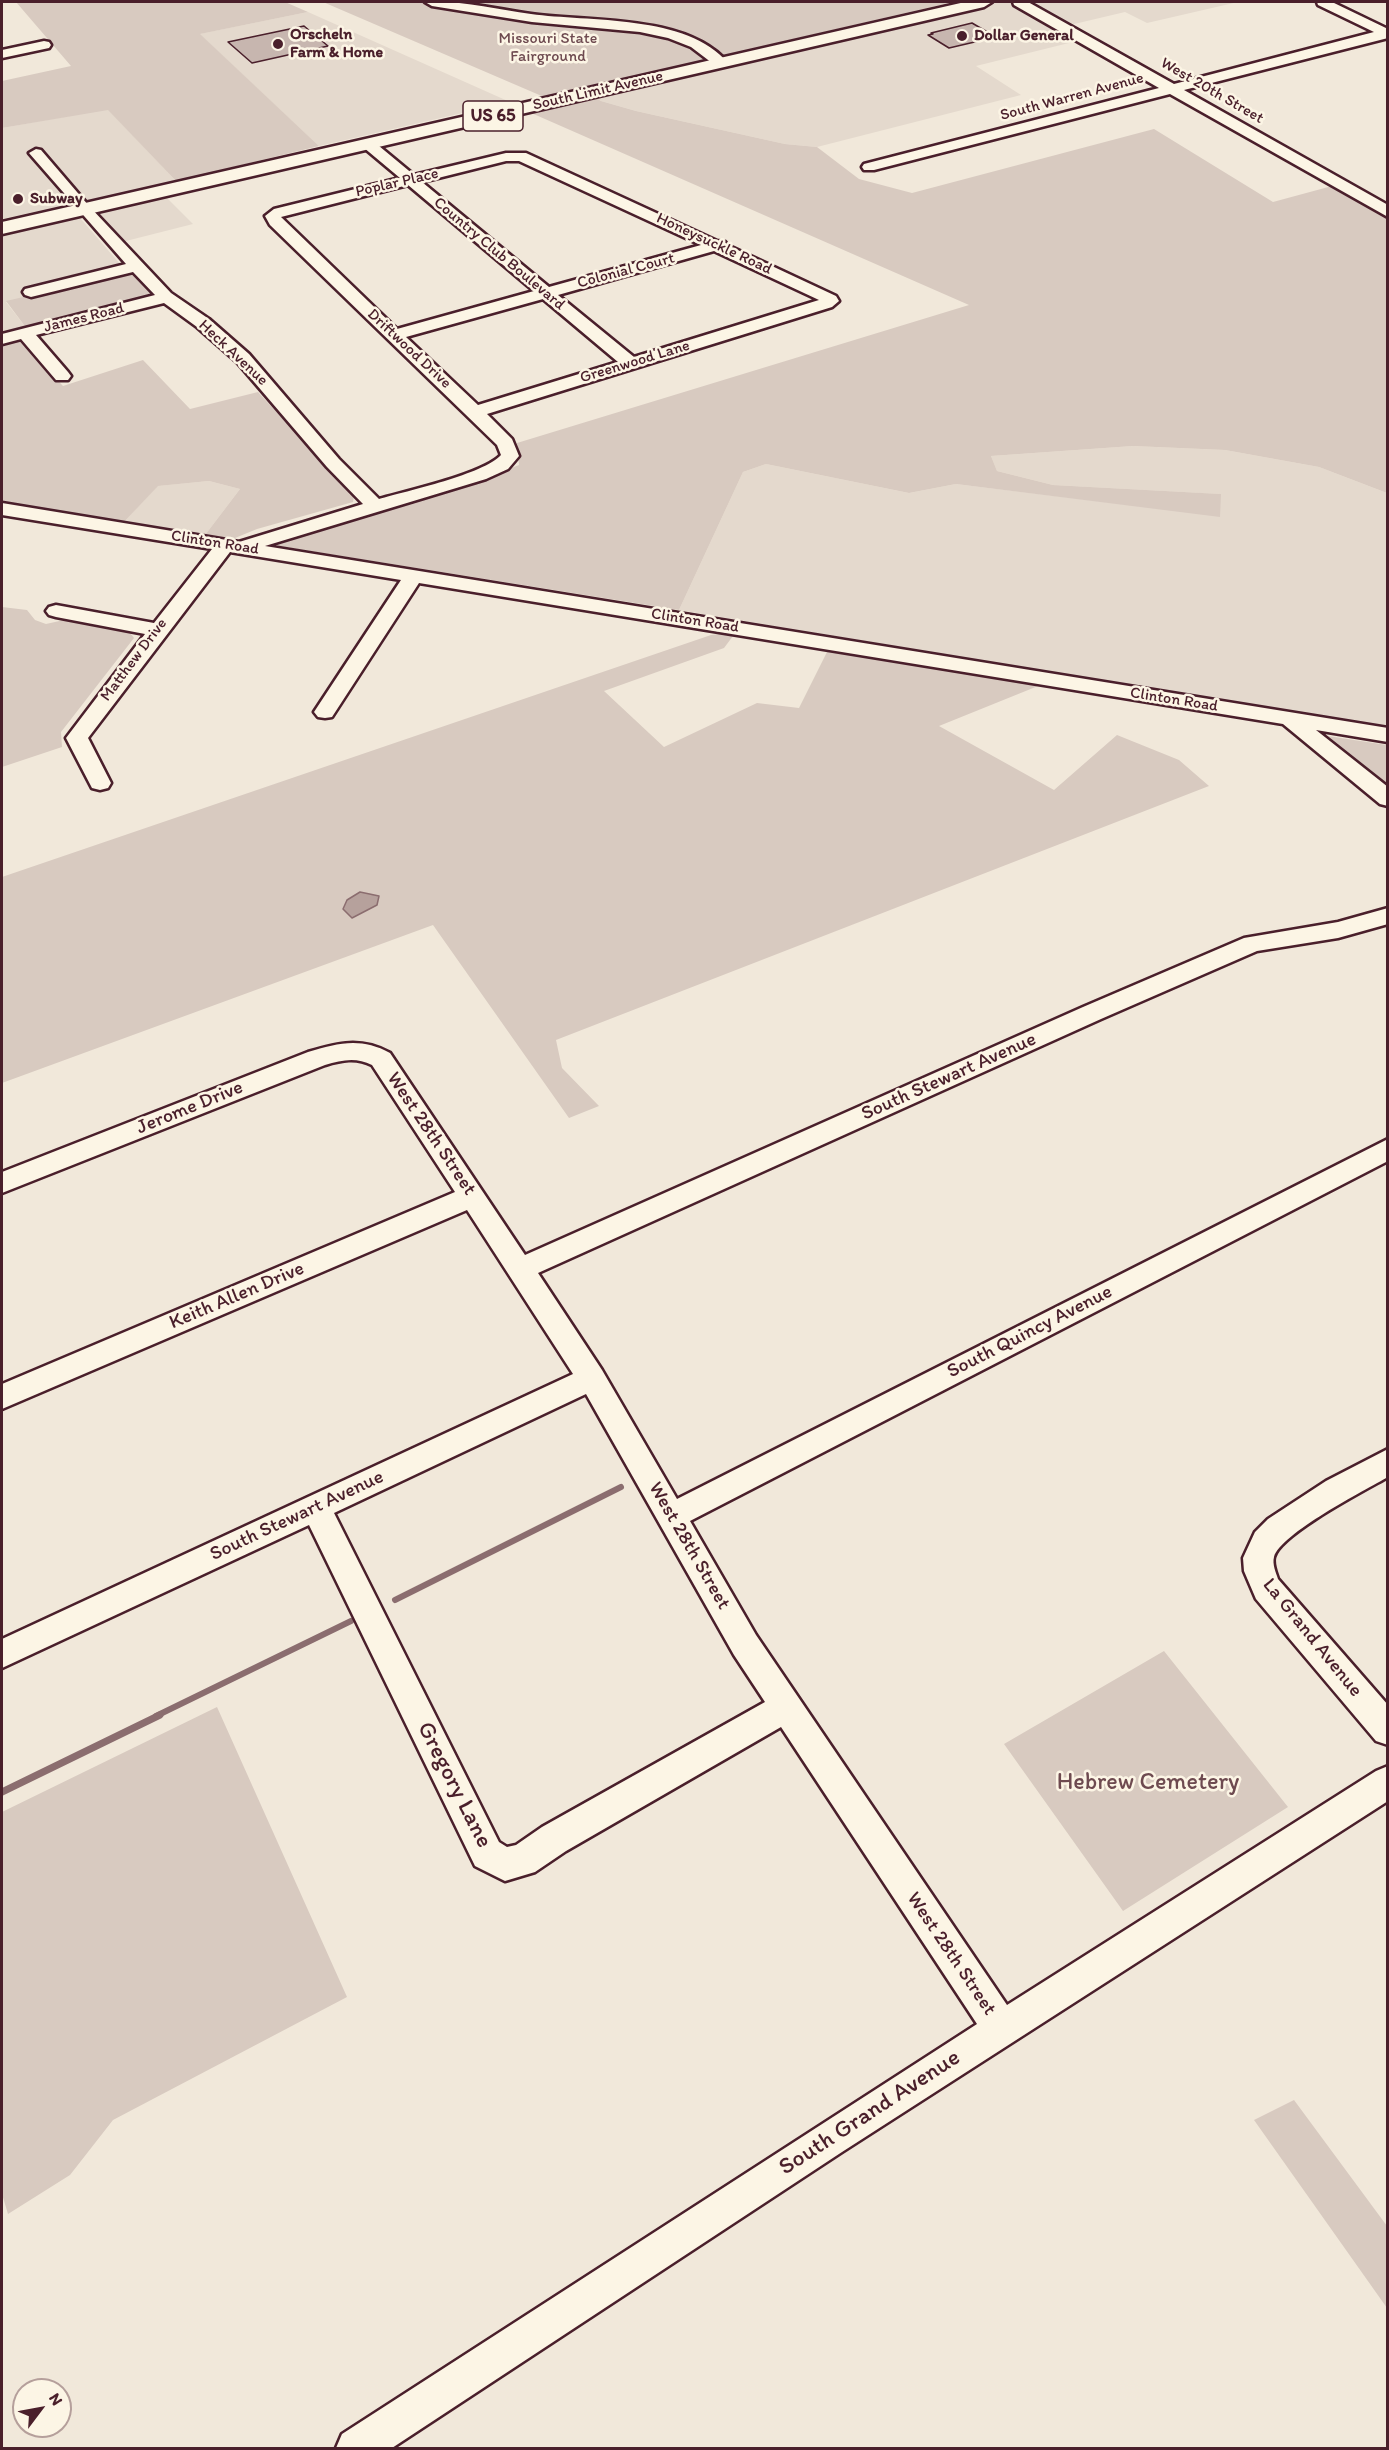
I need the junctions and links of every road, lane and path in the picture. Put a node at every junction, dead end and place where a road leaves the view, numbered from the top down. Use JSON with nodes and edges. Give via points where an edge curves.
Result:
{"nodes":[{"id":1,"x":432,"y":2,"type":"edge"},
{"id":2,"x":984,"y":2,"type":"edge"},
{"id":3,"x":1019,"y":2,"type":"edge"},
{"id":4,"x":1323,"y":2,"type":"edge"},
{"id":5,"x":1387,"y":34,"type":"edge"},
{"id":6,"x":44,"y":45,"type":"dead end"},
{"id":7,"x":2,"y":54,"type":"edge"},
{"id":8,"x":722,"y":63,"type":"junction"},
{"id":9,"x":1173,"y":89,"type":"junction"},
{"id":10,"x":368,"y":144,"type":"junction"},
{"id":11,"x":36,"y":153,"type":"dead end"},
{"id":12,"x":869,"y":167,"type":"dead end"},
{"id":13,"x":562,"y":174,"type":"joint"},
{"id":14,"x":410,"y":181,"type":"junction"},
{"id":15,"x":1388,"y":196,"type":"edge"},
{"id":16,"x":1369,"y":201,"type":"junction"},
{"id":17,"x":84,"y":209,"type":"junction"},
{"id":18,"x":1388,"y":212,"type":"edge"},
{"id":19,"x":2,"y":228,"type":"edge"},
{"id":20,"x":719,"y":245,"type":"junction"},
{"id":21,"x":302,"y":247,"type":"joint"},
{"id":22,"x":136,"y":266,"type":"junction"},
{"id":23,"x":31,"y":292,"type":"dead end"},
{"id":24,"x":545,"y":293,"type":"junction"},
{"id":25,"x":167,"y":297,"type":"junction"},
{"id":26,"x":796,"y":312,"type":"joint"},
{"id":27,"x":25,"y":333,"type":"junction"},
{"id":28,"x":394,"y":335,"type":"junction"},
{"id":29,"x":2,"y":339,"type":"edge"},
{"id":30,"x":630,"y":363,"type":"junction"},
{"id":31,"x":62,"y":376,"type":"dead end"},
{"id":32,"x":475,"y":412,"type":"junction"},
{"id":33,"x":375,"y":506,"type":"junction"},
{"id":34,"x":2,"y":509,"type":"edge"},
{"id":35,"x":234,"y":546,"type":"junction"},
{"id":36,"x":414,"y":574,"type":"junction"},
{"id":37,"x":56,"y":611,"type":"dead end"},
{"id":38,"x":156,"y":630,"type":"junction"},
{"id":39,"x":325,"y":712,"type":"dead end"},
{"id":40,"x":1290,"y":719,"type":"junction"},
{"id":41,"x":1388,"y":735,"type":"edge"},
{"id":42,"x":100,"y":783,"type":"dead end"},
{"id":43,"x":1388,"y":799,"type":"edge"},
{"id":44,"x":1388,"y":916,"type":"edge"},
{"id":45,"x":381,"y":1059,"type":"joint"},
{"id":46,"x":1388,"y":1149,"type":"edge"},
{"id":47,"x":2,"y":1183,"type":"edge"},
{"id":48,"x":473,"y":1196,"type":"junction"},
{"id":49,"x":520,"y":1269,"type":"junction"},
{"id":50,"x":592,"y":1378,"type":"junction"},
{"id":51,"x":2,"y":1397,"type":"edge"},
{"id":52,"x":1388,"y":1462,"type":"edge"},
{"id":53,"x":316,"y":1507,"type":"junction"},
{"id":54,"x":672,"y":1516,"type":"junction"},
{"id":55,"x":2,"y":1653,"type":"edge"},
{"id":56,"x":786,"y":1707,"type":"junction"},
{"id":57,"x":1388,"y":1730,"type":"edge"},
{"id":58,"x":1388,"y":1782,"type":"edge"},
{"id":59,"x":1002,"y":2029,"type":"junction"},
{"id":60,"x":356,"y":2448,"type":"edge"}],
"edges":[{"from":1,"to":8,"type":"street","via":[[532,18],[640,28],[696,45]]},
{"from":2,"to":8,"type":"highway","name":"South Limit Avenue","number":"US 65"},
{"from":3,"to":9,"type":"street","name":"West 20th Street"},
{"from":4,"to":5,"type":"street"},
{"from":5,"to":9,"type":"street","name":"South Warren Avenue"},
{"from":6,"to":7,"type":"street"},
{"from":8,"to":10,"type":"highway","name":"South Limit Avenue","number":"US 65"},
{"from":9,"to":12,"type":"street","name":"South Warren Avenue"},
{"from":9,"to":16,"type":"street","name":"West 20th Street"},
{"from":10,"to":14,"type":"street","name":"Country Club Boulevard"},
{"from":10,"to":17,"type":"highway","name":"South Limit Avenue","number":"US 65"},
{"from":11,"to":17,"type":"street","name":"Heck Avenue"},
{"from":13,"to":14,"type":"street","name":"Poplar Place","via":[[516,156]]},
{"from":13,"to":20,"type":"street","name":"Honeysuckle Road"},
{"from":14,"to":21,"type":"street","name":"Poplar Place","via":[[274,215],[273,219]]},
{"from":14,"to":24,"type":"street","name":"Country Club Boulevard"},
{"from":15,"to":16,"type":"street"},
{"from":16,"to":18,"type":"street","name":"West 20th Street"},
{"from":17,"to":19,"type":"highway","name":"South Limit Avenue","number":"US 65"},
{"from":17,"to":22,"type":"street","name":"Heck Avenue"},
{"from":20,"to":24,"type":"street","name":"Colonial Court"},
{"from":20,"to":26,"type":"street","name":"Honeysuckle Road","via":[[831,301]]},
{"from":21,"to":28,"type":"street","name":"Driftwood Drive"},
{"from":22,"to":23,"type":"street"},
{"from":22,"to":25,"type":"street","name":"Heck Avenue"},
{"from":24,"to":28,"type":"street","name":"Colonial Court"},
{"from":24,"to":30,"type":"street","name":"Country Club Boulevard"},
{"from":25,"to":27,"type":"street","name":"James Road"},
{"from":25,"to":33,"type":"street","name":"Heck Avenue","via":[[243,358]]},
{"from":26,"to":30,"type":"street","name":"Greenwood Lane"},
{"from":27,"to":29,"type":"street","name":"James Road"},
{"from":27,"to":31,"type":"street"},
{"from":28,"to":32,"type":"street","name":"Driftwood Drive"},
{"from":30,"to":32,"type":"street","name":"Greenwood Lane"},
{"from":32,"to":33,"type":"street","name":"Driftwood Drive","via":[[506,443],[510,456],[502,465]]},
{"from":33,"to":35,"type":"street"},
{"from":34,"to":35,"type":"street","name":"Clinton Road"},
{"from":35,"to":36,"type":"street","name":"Clinton Road"},
{"from":35,"to":38,"type":"street","name":"Matthew Drive"},
{"from":36,"to":39,"type":"street"},
{"from":36,"to":40,"type":"street","name":"Clinton Road"},
{"from":37,"to":38,"type":"street"},
{"from":38,"to":42,"type":"street","name":"Matthew Drive","via":[[77,738]]},
{"from":40,"to":41,"type":"street","name":"Clinton Road"},
{"from":40,"to":43,"type":"street"},
{"from":44,"to":49,"type":"street","name":"South Stewart Avenue","via":[[1347,928],[1252,944]]},
{"from":45,"to":47,"type":"street","name":"Jerome Drive","via":[[357,1049],[317,1058]]},
{"from":45,"to":48,"type":"street","name":"West 28th Street"},
{"from":46,"to":54,"type":"street","name":"South Quincy Avenue"},
{"from":48,"to":49,"type":"street","name":"West 28th Street"},
{"from":48,"to":51,"type":"street","name":"Keith Allen Drive"},
{"from":49,"to":50,"type":"street","name":"West 28th Street"},
{"from":50,"to":53,"type":"street","name":"South Stewart Avenue"},
{"from":50,"to":54,"type":"street","name":"West 28th Street"},
{"from":52,"to":57,"type":"street","name":"La Grand Avenue","via":[[1283,1524],[1259,1553],[1258,1569],[1267,1589]]},
{"from":53,"to":55,"type":"street","name":"South Stewart Avenue"},
{"from":53,"to":56,"type":"street","name":"Gregory Lane","via":[[487,1854],[505,1864],[523,1860]]},
{"from":54,"to":56,"type":"street","name":"West 28th Street","via":[[745,1645]]},
{"from":56,"to":59,"type":"street","name":"West 28th Street"},
{"from":58,"to":59,"type":"street","name":"South Grand Avenue"},
{"from":59,"to":60,"type":"street","name":"South Grand Avenue"}]}
